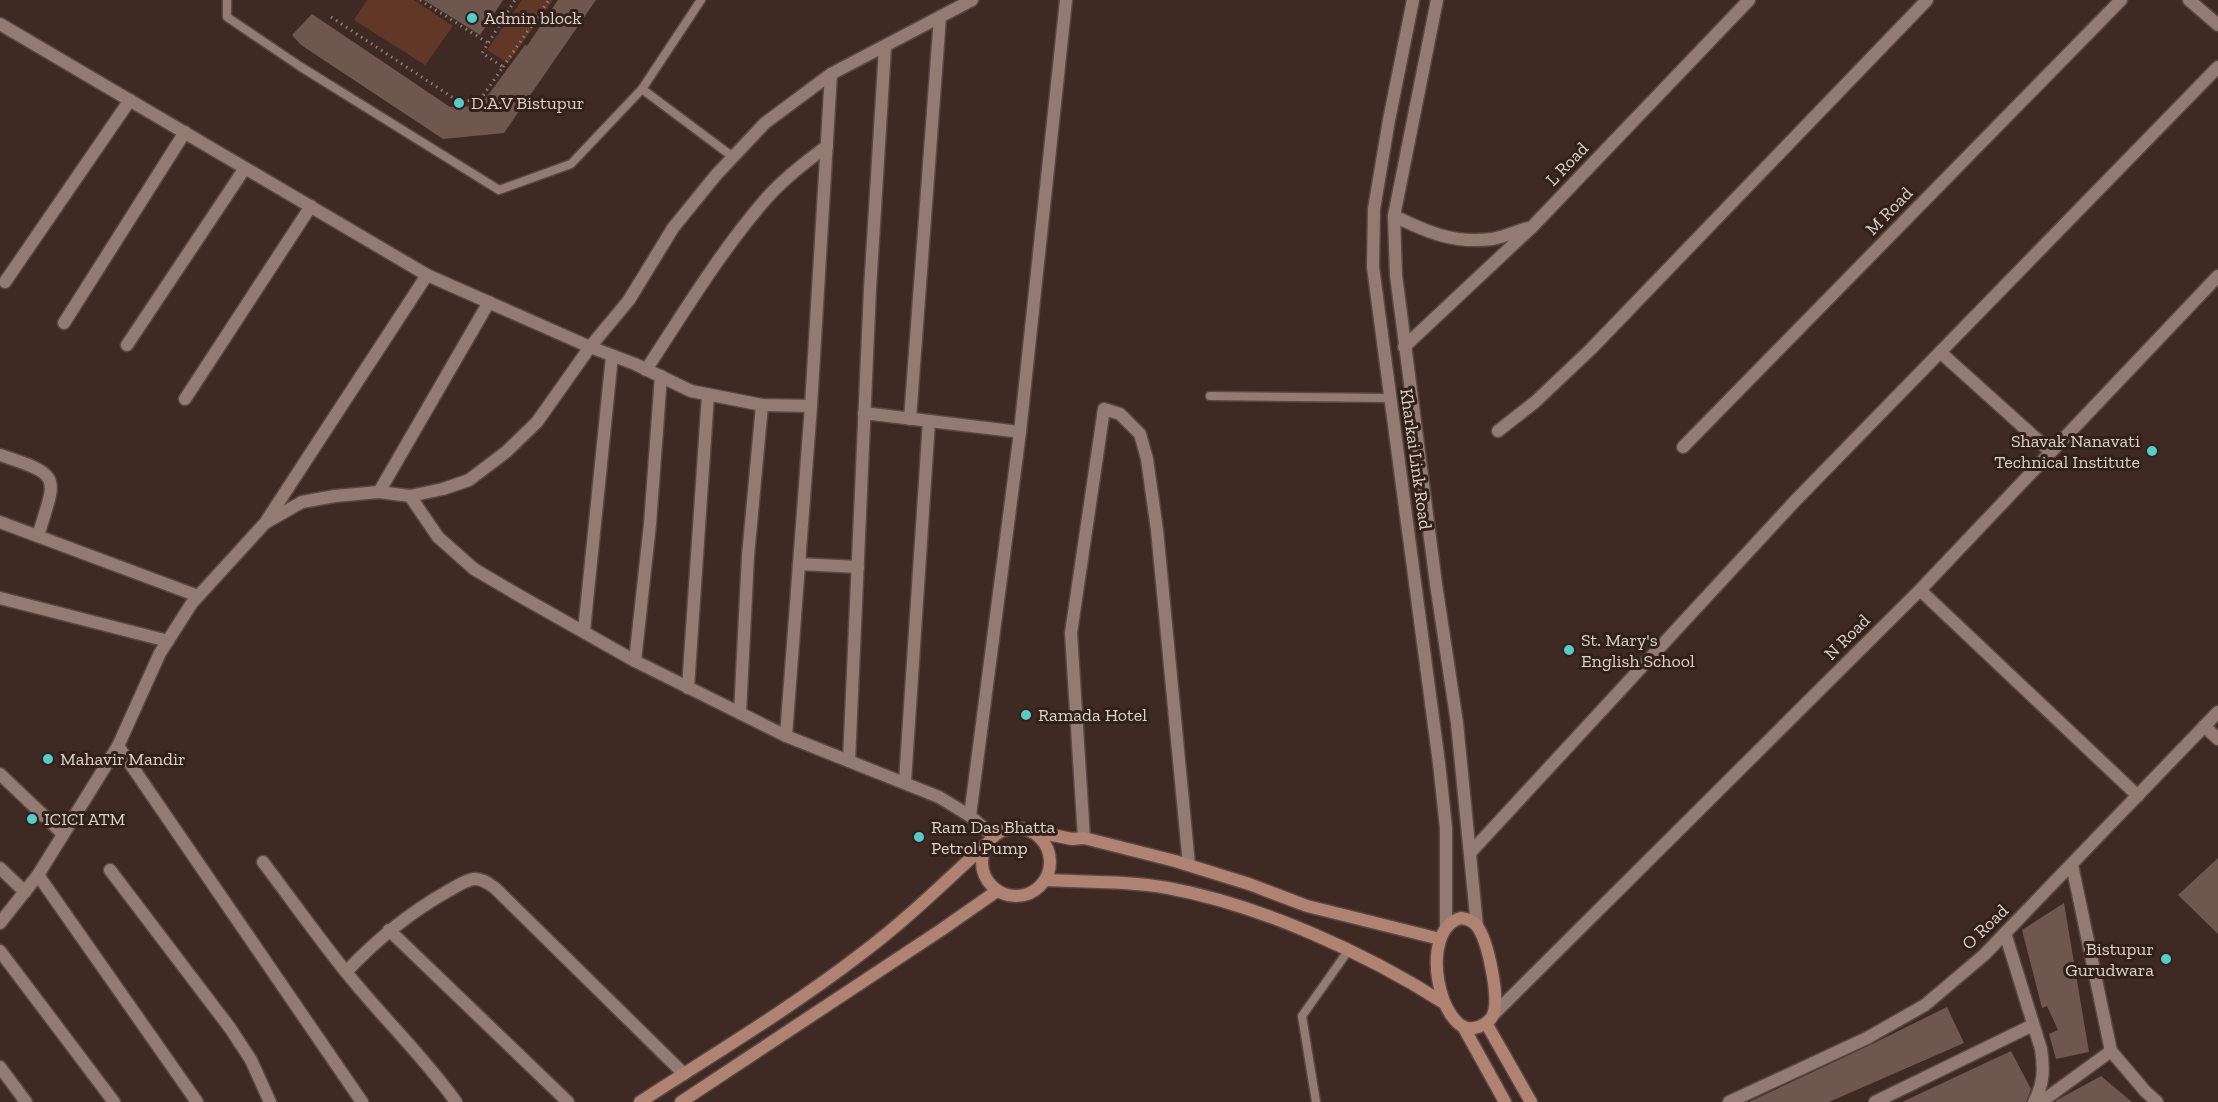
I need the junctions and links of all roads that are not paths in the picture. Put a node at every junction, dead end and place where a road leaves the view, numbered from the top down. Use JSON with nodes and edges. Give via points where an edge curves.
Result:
{"nodes":[{"id":1,"x":227,"y":0,"type":"edge"},
{"id":2,"x":701,"y":0,"type":"edge"},
{"id":3,"x":972,"y":0,"type":"edge"},
{"id":4,"x":1066,"y":0,"type":"edge"},
{"id":5,"x":1413,"y":0,"type":"edge"},
{"id":6,"x":1437,"y":0,"type":"edge"},
{"id":7,"x":1749,"y":0,"type":"edge"},
{"id":8,"x":1927,"y":0,"type":"edge"},
{"id":9,"x":2121,"y":0,"type":"edge"},
{"id":10,"x":2190,"y":0,"type":"edge"},
{"id":11,"x":940,"y":17,"type":"junction"},
{"id":12,"x":0,"y":24,"type":"edge"},
{"id":13,"x":2218,"y":25,"type":"edge"},
{"id":14,"x":885,"y":48,"type":"junction"},
{"id":15,"x":2218,"y":67,"type":"edge"},
{"id":16,"x":831,"y":74,"type":"junction"},
{"id":17,"x":642,"y":89,"type":"junction"},
{"id":18,"x":130,"y":100,"type":"junction"},
{"id":19,"x":184,"y":132,"type":"junction"},
{"id":20,"x":827,"y":146,"type":"junction"},
{"id":21,"x":733,"y":157,"type":"junction"},
{"id":22,"x":245,"y":168,"type":"junction"},
{"id":23,"x":311,"y":206,"type":"junction"},
{"id":24,"x":1394,"y":216,"type":"junction"},
{"id":25,"x":1532,"y":226,"type":"junction"},
{"id":26,"x":428,"y":275,"type":"junction"},
{"id":27,"x":2218,"y":276,"type":"edge"},
{"id":28,"x":5,"y":282,"type":"dead end"},
{"id":29,"x":489,"y":302,"type":"junction"},
{"id":30,"x":64,"y":323,"type":"dead end"},
{"id":31,"x":127,"y":345,"type":"dead end"},
{"id":32,"x":590,"y":347,"type":"junction"},
{"id":33,"x":1404,"y":347,"type":"junction"},
{"id":34,"x":1940,"y":352,"type":"junction"},
{"id":35,"x":612,"y":356,"type":"junction"},
{"id":36,"x":646,"y":370,"type":"junction"},
{"id":37,"x":661,"y":376,"type":"junction"},
{"id":38,"x":708,"y":395,"type":"junction"},
{"id":39,"x":1210,"y":396,"type":"dead end"},
{"id":40,"x":1390,"y":398,"type":"junction"},
{"id":41,"x":185,"y":399,"type":"dead end"},
{"id":42,"x":762,"y":405,"type":"junction"},
{"id":43,"x":811,"y":406,"type":"junction"},
{"id":44,"x":864,"y":413,"type":"junction"},
{"id":45,"x":910,"y":419,"type":"junction"},
{"id":46,"x":929,"y":421,"type":"junction"},
{"id":47,"x":1498,"y":431,"type":"dead end"},
{"id":48,"x":1020,"y":432,"type":"junction"},
{"id":49,"x":1683,"y":447,"type":"dead end"},
{"id":50,"x":2051,"y":452,"type":"junction"},
{"id":51,"x":0,"y":455,"type":"edge"},
{"id":52,"x":379,"y":492,"type":"junction"},
{"id":53,"x":410,"y":496,"type":"junction"},
{"id":54,"x":0,"y":522,"type":"edge"},
{"id":55,"x":265,"y":523,"type":"junction"},
{"id":56,"x":38,"y":536,"type":"junction"},
{"id":57,"x":799,"y":564,"type":"junction"},
{"id":58,"x":858,"y":567,"type":"junction"},
{"id":59,"x":1920,"y":590,"type":"junction"},
{"id":60,"x":198,"y":596,"type":"junction"},
{"id":61,"x":0,"y":598,"type":"edge"},
{"id":62,"x":584,"y":631,"type":"junction"},
{"id":63,"x":168,"y":641,"type":"junction"},
{"id":64,"x":635,"y":661,"type":"junction"},
{"id":65,"x":688,"y":688,"type":"junction"},
{"id":66,"x":2218,"y":712,"type":"edge"},
{"id":67,"x":740,"y":713,"type":"junction"},
{"id":68,"x":2204,"y":726,"type":"junction"},
{"id":69,"x":786,"y":736,"type":"junction"},
{"id":70,"x":2218,"y":739,"type":"edge"},
{"id":71,"x":118,"y":746,"type":"junction"},
{"id":72,"x":849,"y":761,"type":"junction"},
{"id":73,"x":0,"y":774,"type":"edge"},
{"id":74,"x":905,"y":782,"type":"junction"},
{"id":75,"x":2138,"y":796,"type":"junction"},
{"id":76,"x":970,"y":816,"type":"junction"},
{"id":77,"x":1033,"y":831,"type":"junction"},
{"id":78,"x":63,"y":834,"type":"junction"},
{"id":79,"x":1084,"y":838,"type":"junction"},
{"id":80,"x":989,"y":840,"type":"junction"},
{"id":81,"x":1470,"y":853,"type":"junction"},
{"id":82,"x":263,"y":862,"type":"dead end"},
{"id":83,"x":1189,"y":865,"type":"junction"},
{"id":84,"x":2072,"y":865,"type":"junction"},
{"id":85,"x":0,"y":868,"type":"edge"},
{"id":86,"x":110,"y":870,"type":"dead end"},
{"id":87,"x":38,"y":875,"type":"junction"},
{"id":88,"x":1046,"y":880,"type":"junction"},
{"id":89,"x":997,"y":891,"type":"junction"},
{"id":90,"x":25,"y":892,"type":"junction"},
{"id":91,"x":0,"y":923,"type":"edge"},
{"id":92,"x":1446,"y":926,"type":"junction"},
{"id":93,"x":1477,"y":926,"type":"junction"},
{"id":94,"x":389,"y":930,"type":"junction"},
{"id":95,"x":2005,"y":933,"type":"junction"},
{"id":96,"x":1440,"y":939,"type":"junction"},
{"id":97,"x":0,"y":951,"type":"edge"},
{"id":98,"x":1348,"y":951,"type":"junction"},
{"id":99,"x":346,"y":972,"type":"junction"},
{"id":100,"x":1444,"y":1003,"type":"junction"},
{"id":101,"x":1490,"y":1019,"type":"junction"},
{"id":102,"x":2033,"y":1025,"type":"junction"},
{"id":103,"x":1464,"y":1028,"type":"junction"},
{"id":104,"x":2112,"y":1051,"type":"junction"},
{"id":105,"x":0,"y":1067,"type":"edge"},
{"id":106,"x":684,"y":1074,"type":"junction"},
{"id":107,"x":2145,"y":1091,"type":"junction"},
{"id":108,"x":26,"y":1102,"type":"edge"},
{"id":109,"x":114,"y":1102,"type":"edge"},
{"id":110,"x":197,"y":1102,"type":"edge"},
{"id":111,"x":270,"y":1102,"type":"edge"},
{"id":112,"x":362,"y":1102,"type":"edge"},
{"id":113,"x":456,"y":1102,"type":"edge"},
{"id":114,"x":568,"y":1102,"type":"edge"},
{"id":115,"x":640,"y":1102,"type":"edge"},
{"id":116,"x":681,"y":1102,"type":"edge"},
{"id":117,"x":1316,"y":1102,"type":"edge"},
{"id":118,"x":1505,"y":1102,"type":"edge"},
{"id":119,"x":1531,"y":1102,"type":"edge"},
{"id":120,"x":1729,"y":1102,"type":"edge"},
{"id":121,"x":1875,"y":1102,"type":"edge"},
{"id":122,"x":2034,"y":1102,"type":"edge"},
{"id":123,"x":2041,"y":1102,"type":"edge"},
{"id":124,"x":2136,"y":1102,"type":"edge"},
{"id":125,"x":2157,"y":1102,"type":"edge"}],
"edges":[{"from":1,"to":17,"type":"lane","via":[[227,17],[499,190],[571,164]]},
{"from":2,"to":17,"type":"lane"},
{"from":3,"to":11,"type":"street"},
{"from":4,"to":48,"type":"street"},
{"from":5,"to":40,"type":"street","name":"Kharkai Link Road","via":[[1374,208],[1373,267]]},
{"from":6,"to":24,"type":"street"},
{"from":7,"to":25,"type":"street","name":"L Road"},
{"from":8,"to":47,"type":"street","via":[[1591,349]]},
{"from":9,"to":49,"type":"street","name":"M Road"},
{"from":10,"to":13,"type":"street"},
{"from":11,"to":14,"type":"street"},
{"from":11,"to":45,"type":"street"},
{"from":12,"to":18,"type":"street"},
{"from":14,"to":16,"type":"street"},
{"from":14,"to":44,"type":"street"},
{"from":15,"to":34,"type":"street"},
{"from":16,"to":20,"type":"street"},
{"from":16,"to":21,"type":"street","via":[[765,123]]},
{"from":17,"to":21,"type":"lane"},
{"from":18,"to":19,"type":"street"},
{"from":18,"to":28,"type":"street"},
{"from":19,"to":22,"type":"street"},
{"from":19,"to":30,"type":"street"},
{"from":20,"to":36,"type":"street","via":[[766,198]]},
{"from":20,"to":43,"type":"street"},
{"from":21,"to":32,"type":"street","via":[[674,228],[629,300]]},
{"from":22,"to":23,"type":"street"},
{"from":22,"to":31,"type":"street"},
{"from":23,"to":26,"type":"street"},
{"from":23,"to":41,"type":"street"},
{"from":24,"to":25,"type":"street","via":[[1430,234],[1463,240],[1493,239]]},
{"from":24,"to":33,"type":"street"},
{"from":25,"to":33,"type":"street","name":"L Road"},
{"from":26,"to":29,"type":"street"},
{"from":26,"to":55,"type":"street"},
{"from":27,"to":50,"type":"street","name":"N Road"},
{"from":29,"to":32,"type":"street"},
{"from":29,"to":52,"type":"street"},
{"from":32,"to":35,"type":"street"},
{"from":32,"to":53,"type":"street","via":[[537,422],[506,452],[469,480]]},
{"from":33,"to":81,"type":"street","via":[[1457,723]]},
{"from":34,"to":50,"type":"street"},
{"from":34,"to":81,"type":"street","via":[[1795,501]]},
{"from":35,"to":36,"type":"street"},
{"from":35,"to":62,"type":"street"},
{"from":36,"to":37,"type":"street"},
{"from":37,"to":38,"type":"street"},
{"from":37,"to":64,"type":"street"},
{"from":38,"to":42,"type":"street"},
{"from":38,"to":65,"type":"street"},
{"from":39,"to":40,"type":"lane"},
{"from":40,"to":92,"type":"street","name":"Kharkai Link Road","via":[[1446,828]]},
{"from":42,"to":43,"type":"street"},
{"from":42,"to":67,"type":"street","via":[[748,556]]},
{"from":43,"to":57,"type":"street"},
{"from":44,"to":45,"type":"street"},
{"from":44,"to":58,"type":"street"},
{"from":45,"to":46,"type":"street"},
{"from":46,"to":48,"type":"street"},
{"from":46,"to":74,"type":"street"},
{"from":48,"to":76,"type":"street"},
{"from":50,"to":59,"type":"street","name":"N Road"},
{"from":51,"to":56,"type":"street","via":[[36,467],[51,480]]},
{"from":52,"to":53,"type":"street"},
{"from":52,"to":55,"type":"street","via":[[303,502]]},
{"from":53,"to":62,"type":"street","via":[[438,537],[474,569]]},
{"from":54,"to":56,"type":"street"},
{"from":55,"to":60,"type":"street"},
{"from":56,"to":60,"type":"street"},
{"from":57,"to":58,"type":"street"},
{"from":57,"to":69,"type":"street"},
{"from":58,"to":72,"type":"street"},
{"from":59,"to":75,"type":"street"},
{"from":59,"to":101,"type":"street","name":"N Road"},
{"from":60,"to":63,"type":"street"},
{"from":61,"to":63,"type":"street"},
{"from":62,"to":64,"type":"street"},
{"from":63,"to":71,"type":"street"},
{"from":64,"to":65,"type":"street"},
{"from":65,"to":67,"type":"street"},
{"from":66,"to":68,"type":"street","name":"O Road"},
{"from":67,"to":69,"type":"street"},
{"from":68,"to":70,"type":"street"},
{"from":68,"to":75,"type":"street","name":"O Road"},
{"from":69,"to":72,"type":"street"},
{"from":71,"to":78,"type":"street"},
{"from":71,"to":112,"type":"street"},
{"from":72,"to":74,"type":"street"},
{"from":73,"to":78,"type":"street"},
{"from":74,"to":76,"type":"street"},
{"from":75,"to":84,"type":"street","name":"O Road"},
{"from":76,"to":80,"type":"street"},
{"from":77,"to":79,"type":"main road"},
{"from":77,"to":80,"type":"main road","via":[[1005,829]]},
{"from":77,"to":88,"type":"main road","via":[[1046,844],[1051,862]]},
{"from":78,"to":87,"type":"street"},
{"from":79,"to":83,"type":"main road"},
{"from":79,"to":83,"type":"street","via":[[1071,633],[1104,409],[1120,414],[1140,434],[1147,459]]},
{"from":80,"to":89,"type":"main road","via":[[981,858],[982,871]]},
{"from":80,"to":106,"type":"main road","via":[[862,954]]},
{"from":81,"to":93,"type":"street"},
{"from":82,"to":99,"type":"street"},
{"from":83,"to":96,"type":"main road","via":[[1307,906]]},
{"from":84,"to":95,"type":"street","name":"O Road"},
{"from":84,"to":104,"type":"street"},
{"from":85,"to":90,"type":"street"},
{"from":86,"to":111,"type":"street","via":[[230,1028],[251,1060]]},
{"from":87,"to":90,"type":"street"},
{"from":87,"to":110,"type":"street"},
{"from":88,"to":89,"type":"main road","via":[[1023,895]]},
{"from":88,"to":98,"type":"main road","via":[[1166,888],[1203,896],[1284,923]]},
{"from":89,"to":116,"type":"main road"},
{"from":90,"to":91,"type":"street"},
{"from":92,"to":93,"type":"main road","via":[[1461,918]]},
{"from":92,"to":96,"type":"main road"},
{"from":93,"to":101,"type":"main road","via":[[1491,969],[1494,998]]},
{"from":94,"to":99,"type":"street"},
{"from":94,"to":106,"type":"street","via":[[461,884],[483,880]]},
{"from":94,"to":114,"type":"street"},
{"from":95,"to":102,"type":"street"},
{"from":95,"to":120,"type":"street","name":"O Road","via":[[1925,1005],[1868,1038]]},
{"from":96,"to":100,"type":"main road","via":[[1436,961]]},
{"from":97,"to":109,"type":"street"},
{"from":98,"to":100,"type":"main road","via":[[1384,966]]},
{"from":98,"to":117,"type":"lane","via":[[1302,1016]]},
{"from":99,"to":113,"type":"street"},
{"from":100,"to":103,"type":"main road"},
{"from":101,"to":103,"type":"main road","via":[[1474,1029]]},
{"from":101,"to":119,"type":"main road"},
{"from":102,"to":121,"type":"street"},
{"from":102,"to":122,"type":"street","via":[[2044,1068]]},
{"from":103,"to":118,"type":"main road"},
{"from":104,"to":107,"type":"street"},
{"from":104,"to":123,"type":"street"},
{"from":105,"to":108,"type":"street"},
{"from":106,"to":115,"type":"main road"},
{"from":107,"to":124,"type":"street"},
{"from":107,"to":125,"type":"street"}]}
